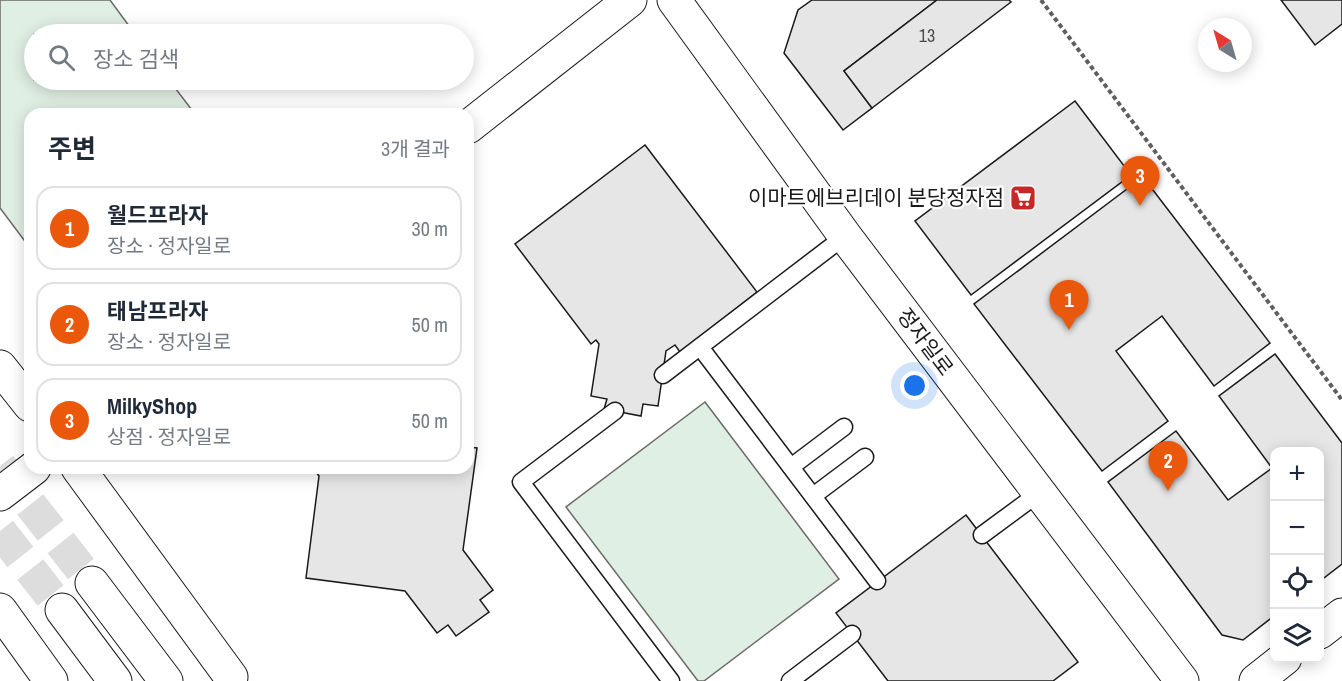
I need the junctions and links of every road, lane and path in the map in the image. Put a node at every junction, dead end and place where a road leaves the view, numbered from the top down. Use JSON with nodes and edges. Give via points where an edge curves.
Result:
{"nodes":[{"id":1,"x":630,"y":0,"type":"edge"},
{"id":2,"x":674,"y":0,"type":"edge"},
{"id":3,"x":1041,"y":0,"type":"edge"},
{"id":4,"x":474,"y":122,"type":"edge"},
{"id":5,"x":845,"y":236,"type":"junction"},
{"id":6,"x":700,"y":347,"type":"junction"},
{"id":7,"x":0,"y":367,"type":"edge"},
{"id":8,"x":663,"y":375,"type":"dead end"},
{"id":9,"x":24,"y":397,"type":"edge"},
{"id":10,"x":1342,"y":400,"type":"edge"},
{"id":11,"x":615,"y":411,"type":"dead end"},
{"id":12,"x":844,"y":427,"type":"dead end"},
{"id":13,"x":865,"y":457,"type":"dead end"},
{"id":14,"x":791,"y":467,"type":"junction"},
{"id":15,"x":26,"y":474,"type":"edge"},
{"id":16,"x":82,"y":474,"type":"edge"},
{"id":17,"x":1039,"y":493,"type":"junction"},
{"id":18,"x":0,"y":494,"type":"edge"},
{"id":19,"x":813,"y":496,"type":"junction"},
{"id":20,"x":982,"y":536,"type":"dead end"},
{"id":21,"x":877,"y":581,"type":"dead end"},
{"id":22,"x":92,"y":582,"type":"tunnel mouth"},
{"id":23,"x":0,"y":610,"type":"edge"},
{"id":24,"x":62,"y":610,"type":"tunnel mouth"},
{"id":25,"x":1342,"y":615,"type":"edge"},
{"id":26,"x":1324,"y":629,"type":"edge"},
{"id":27,"x":852,"y":634,"type":"dead end"},
{"id":28,"x":1279,"y":663,"type":"edge"},
{"id":29,"x":231,"y":678,"type":"dead end"},
{"id":30,"x":51,"y":681,"type":"edge"},
{"id":31,"x":115,"y":681,"type":"edge"},
{"id":32,"x":166,"y":681,"type":"edge"},
{"id":33,"x":671,"y":681,"type":"edge"},
{"id":34,"x":790,"y":681,"type":"edge"},
{"id":35,"x":1182,"y":681,"type":"edge"},
{"id":36,"x":1257,"y":681,"type":"edge"}],
"edges":[{"from":1,"to":4,"type":"main road"},
{"from":2,"to":5,"type":"main road","name":"정자일로"},
{"from":3,"to":10,"type":"path"},
{"from":5,"to":6,"type":"lane"},
{"from":5,"to":17,"type":"main road","name":"정자일로"},
{"from":6,"to":8,"type":"lane"},
{"from":6,"to":14,"type":"lane"},
{"from":7,"to":9,"type":"main road"},
{"from":11,"to":33,"type":"lane","via":[[521,482]]},
{"from":12,"to":14,"type":"lane"},
{"from":13,"to":19,"type":"lane"},
{"from":14,"to":19,"type":"lane"},
{"from":15,"to":18,"type":"main road"},
{"from":16,"to":29,"type":"main road"},
{"from":17,"to":20,"type":"lane"},
{"from":17,"to":35,"type":"main road","name":"정자일로"},
{"from":19,"to":21,"type":"lane"},
{"from":22,"to":32,"type":"main road"},
{"from":23,"to":30,"type":"main road"},
{"from":24,"to":31,"type":"main road"},
{"from":25,"to":26,"type":"main road"},
{"from":27,"to":34,"type":"lane"},
{"from":28,"to":36,"type":"main road"}]}
